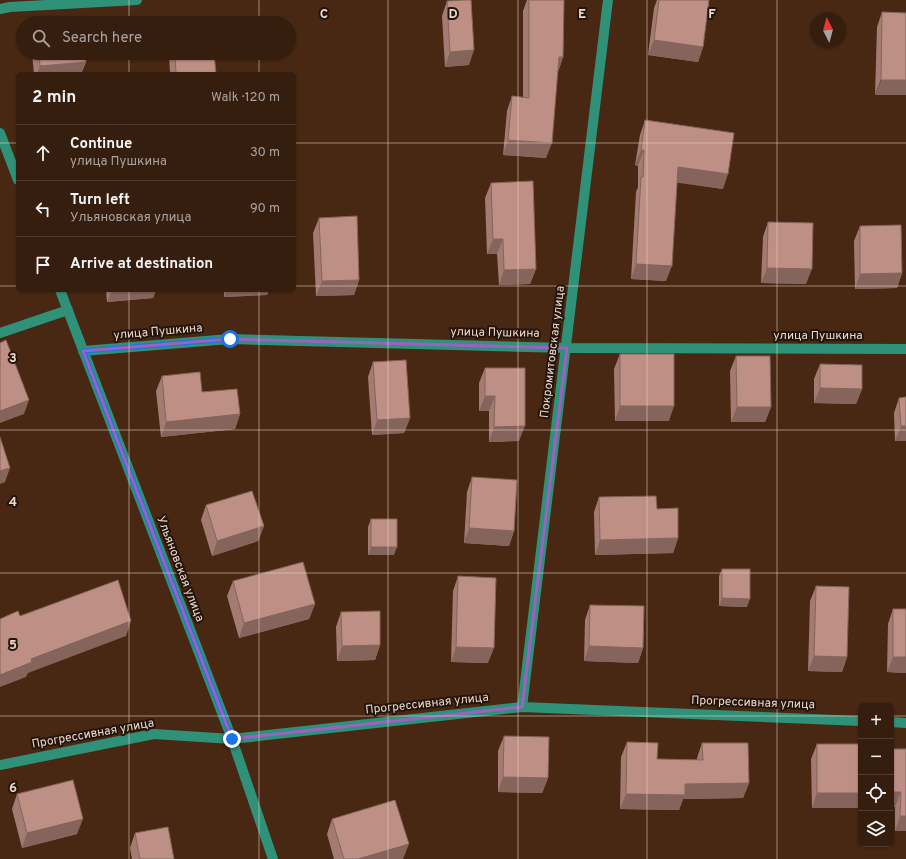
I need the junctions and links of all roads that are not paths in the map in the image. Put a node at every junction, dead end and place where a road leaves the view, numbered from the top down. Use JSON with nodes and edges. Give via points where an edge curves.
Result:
{"nodes":[{"id":1,"x":137,"y":0,"type":"edge"},
{"id":2,"x":608,"y":0,"type":"edge"},
{"id":3,"x":0,"y":9,"type":"edge"},
{"id":4,"x":0,"y":133,"type":"edge"},
{"id":5,"x":16,"y":175,"type":"edge"},
{"id":6,"x":61,"y":292,"type":"edge"},
{"id":7,"x":68,"y":310,"type":"junction"},
{"id":8,"x":0,"y":332,"type":"edge"},
{"id":9,"x":567,"y":348,"type":"junction"},
{"id":10,"x":906,"y":349,"type":"edge"},
{"id":11,"x":83,"y":351,"type":"junction"},
{"id":12,"x":522,"y":707,"type":"junction"},
{"id":13,"x":858,"y":721,"type":"edge"},
{"id":14,"x":894,"y":722,"type":"edge"},
{"id":15,"x":906,"y":723,"type":"edge"},
{"id":16,"x":232,"y":739,"type":"junction"},
{"id":17,"x":0,"y":765,"type":"edge"},
{"id":18,"x":273,"y":859,"type":"edge"}],
"edges":[{"from":1,"to":3,"type":"street","via":[[10,6]]},
{"from":2,"to":9,"type":"street","name":"Покромитовская улица"},
{"from":4,"to":5,"type":"street"},
{"from":6,"to":7,"type":"street","name":"Ульяновская улица"},
{"from":7,"to":8,"type":"street"},
{"from":7,"to":11,"type":"street","name":"Ульяновская улица"},
{"from":9,"to":10,"type":"street","name":"улица Пушкина"},
{"from":9,"to":11,"type":"street","name":"улица Пушкина","via":[[230,339]]},
{"from":9,"to":12,"type":"street","name":"Покромитовская улица"},
{"from":11,"to":16,"type":"street","name":"Ульяновская улица"},
{"from":12,"to":13,"type":"street","name":"Прогрессивная улица"},
{"from":12,"to":16,"type":"street","name":"Прогрессивная улица"},
{"from":14,"to":15,"type":"street"},
{"from":16,"to":17,"type":"street","name":"Прогрессивная улица","via":[[154,734]]},
{"from":16,"to":18,"type":"street","name":"Ульяновская улица"}]}
